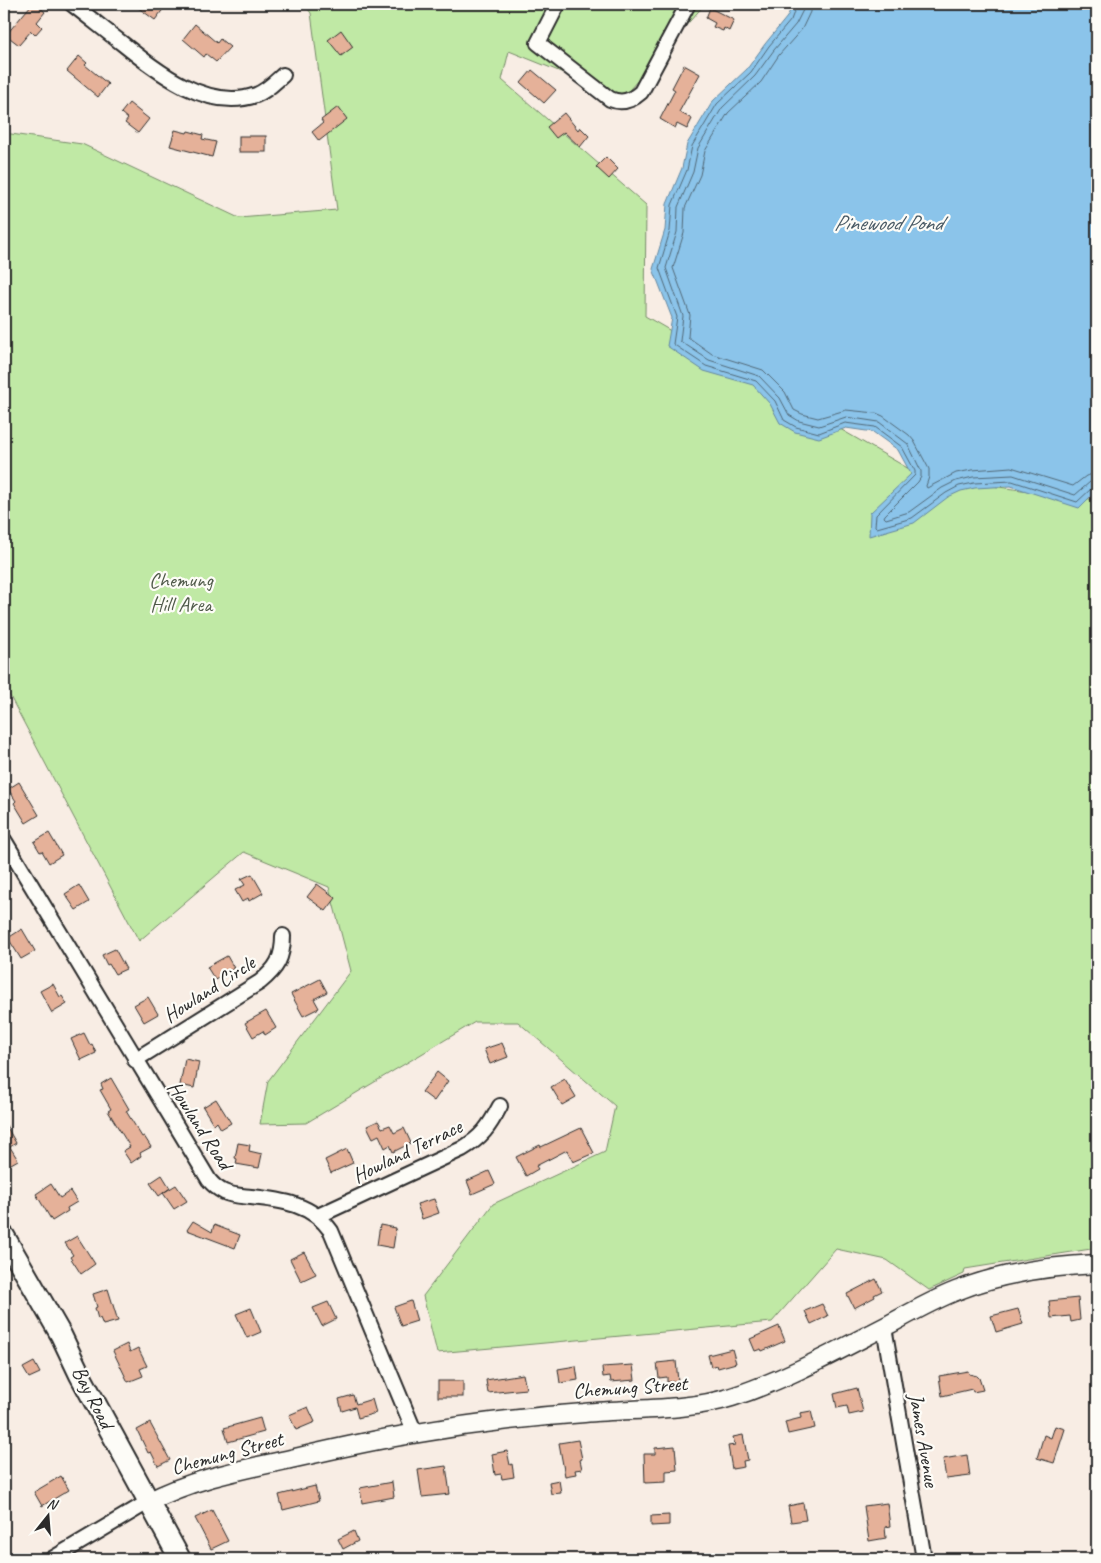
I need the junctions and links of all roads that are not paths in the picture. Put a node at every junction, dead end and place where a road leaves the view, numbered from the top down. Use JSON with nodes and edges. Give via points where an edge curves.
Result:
{"nodes":[{"id":1,"x":72,"y":4,"type":"edge"},
{"id":2,"x":558,"y":4,"type":"edge"},
{"id":3,"x":688,"y":4,"type":"edge"},
{"id":4,"x":283,"y":75,"type":"dead end"},
{"id":5,"x":4,"y":840,"type":"edge"},
{"id":6,"x":284,"y":936,"type":"dead end"},
{"id":7,"x":135,"y":1060,"type":"junction"},
{"id":8,"x":500,"y":1106,"type":"dead end"},
{"id":9,"x":318,"y":1216,"type":"junction"},
{"id":10,"x":4,"y":1236,"type":"edge"},
{"id":11,"x":1097,"y":1264,"type":"edge"},
{"id":12,"x":884,"y":1327,"type":"junction"},
{"id":13,"x":414,"y":1433,"type":"junction"},
{"id":14,"x":148,"y":1502,"type":"junction"},
{"id":15,"x":52,"y":1559,"type":"edge"},
{"id":16,"x":180,"y":1559,"type":"edge"},
{"id":17,"x":924,"y":1559,"type":"edge"}],
"edges":[{"from":1,"to":4,"type":"street","via":[[161,74],[200,93],[246,98],[267,89]]},
{"from":2,"to":3,"type":"street","via":[[538,43],[610,99],[628,101],[641,92]]},
{"from":5,"to":7,"type":"street","name":"Howland Road"},
{"from":6,"to":7,"type":"street","name":"Howland Circle","via":[[278,962],[260,982]]},
{"from":7,"to":9,"type":"street","name":"Howland Road","via":[[202,1171],[216,1187],[234,1195],[286,1201]]},
{"from":8,"to":9,"type":"street","name":"Howland Terrace","via":[[481,1137],[462,1149]]},
{"from":9,"to":13,"type":"street","name":"Howland Road","via":[[336,1241]]},
{"from":10,"to":14,"type":"main road","name":"Bay Road","via":[[61,1335]]},
{"from":11,"to":12,"type":"street","name":"Chemung Street","via":[[1025,1272],[969,1286]]},
{"from":12,"to":13,"type":"street","name":"Chemung Street","via":[[788,1374],[715,1402],[526,1418]]},
{"from":12,"to":17,"type":"street","name":"James Avenue"},
{"from":13,"to":14,"type":"street","name":"Chemung Street","via":[[200,1480]]},
{"from":14,"to":15,"type":"street"},
{"from":14,"to":16,"type":"main road","name":"Bay Road"}]}
